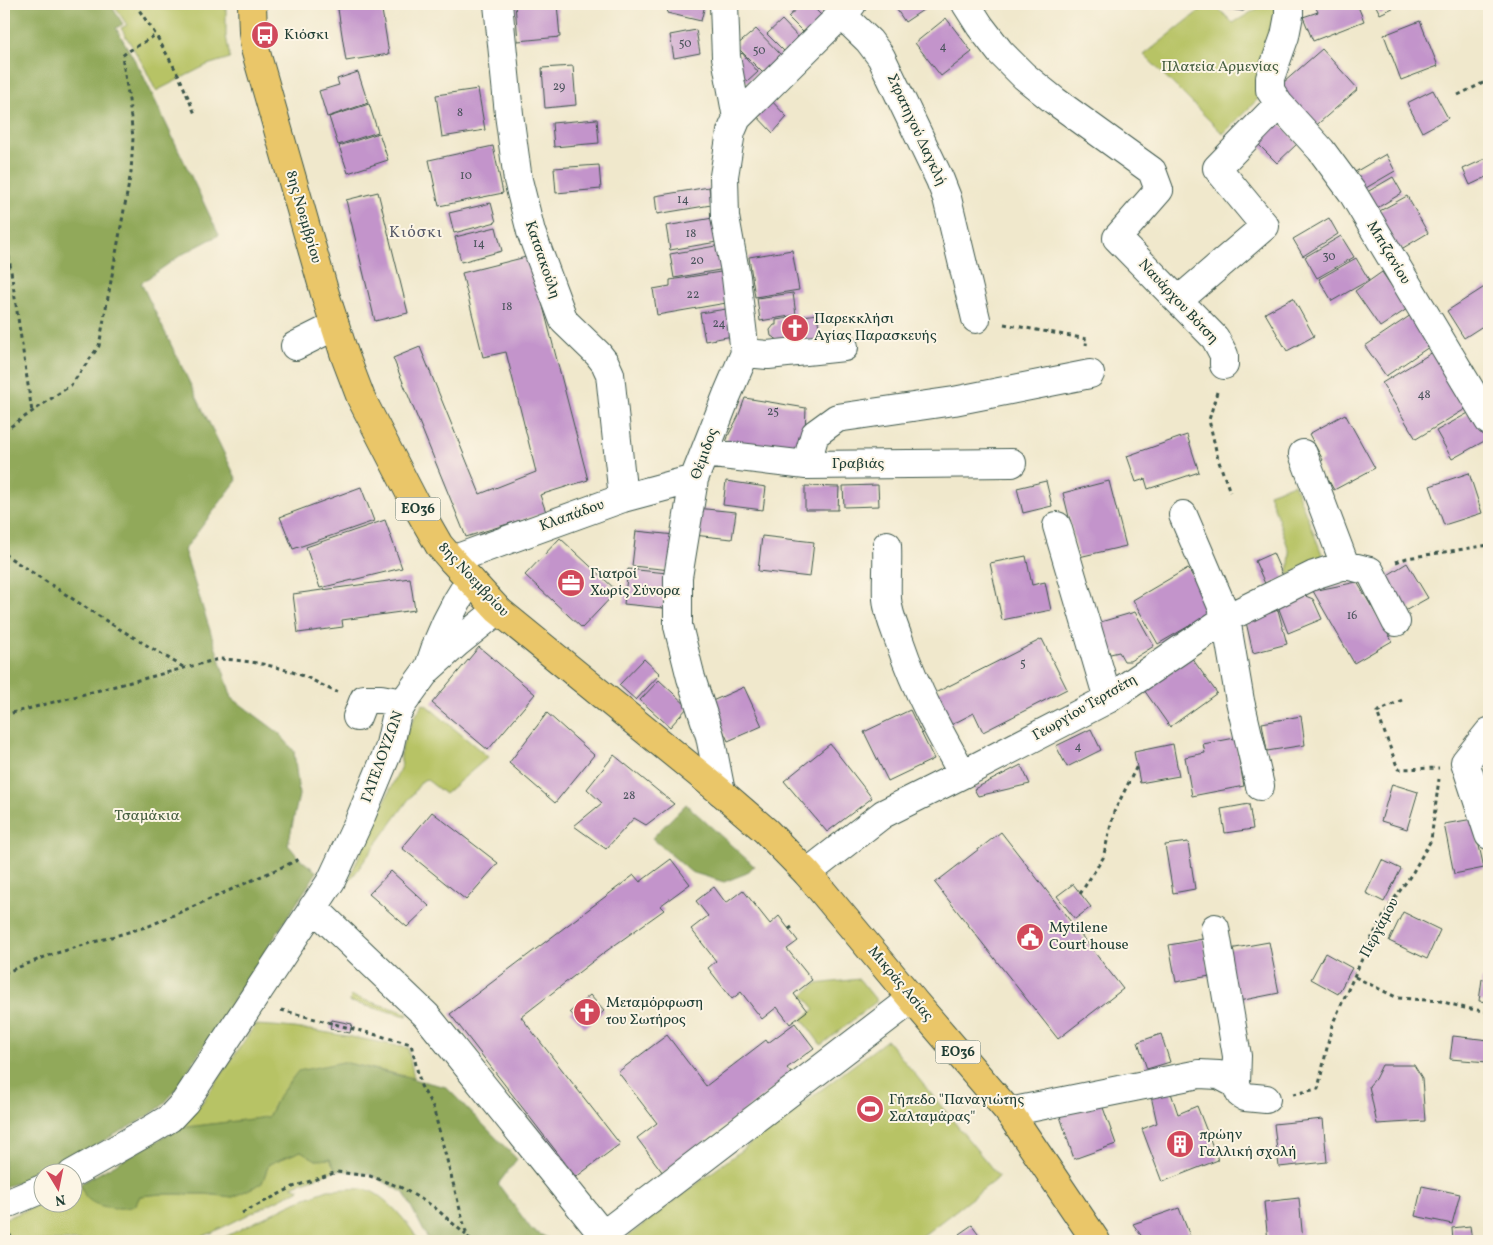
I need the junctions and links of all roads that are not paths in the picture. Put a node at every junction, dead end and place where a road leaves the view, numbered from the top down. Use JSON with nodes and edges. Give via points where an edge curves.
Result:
{"nodes":[{"id":1,"x":252,"y":4,"type":"edge"},
{"id":2,"x":498,"y":4,"type":"edge"},
{"id":3,"x":724,"y":4,"type":"edge"},
{"id":4,"x":966,"y":4,"type":"edge"},
{"id":5,"x":1289,"y":4,"type":"edge"},
{"id":6,"x":847,"y":9,"type":"edge"},
{"id":7,"x":1275,"y":100,"type":"junction"},
{"id":8,"x":737,"y":118,"type":"junction"},
{"id":9,"x":1179,"y":300,"type":"junction"},
{"id":10,"x":976,"y":319,"type":"road end"},
{"id":11,"x":335,"y":326,"type":"junction"},
{"id":12,"x":295,"y":346,"type":"dead end"},
{"id":13,"x":844,"y":348,"type":"dead end"},
{"id":14,"x":745,"y":353,"type":"junction"},
{"id":15,"x":1087,"y":362,"type":"road end"},
{"id":16,"x":1224,"y":365,"type":"road end"},
{"id":17,"x":1489,"y":422,"type":"edge"},
{"id":18,"x":705,"y":453,"type":"junction"},
{"id":19,"x":1303,"y":454,"type":"dead end"},
{"id":20,"x":1012,"y":463,"type":"dead end"},
{"id":21,"x":806,"y":465,"type":"junction"},
{"id":22,"x":694,"y":480,"type":"junction"},
{"id":23,"x":623,"y":498,"type":"junction"},
{"id":24,"x":1183,"y":515,"type":"dead end"},
{"id":25,"x":1057,"y":526,"type":"dead end"},
{"id":26,"x":887,"y":545,"type":"dead end"},
{"id":27,"x":452,"y":560,"type":"junction"},
{"id":28,"x":1357,"y":568,"type":"junction"},
{"id":29,"x":470,"y":580,"type":"junction"},
{"id":30,"x":498,"y":610,"type":"junction"},
{"id":31,"x":1227,"y":618,"type":"junction"},
{"id":32,"x":1396,"y":622,"type":"dead end"},
{"id":33,"x":428,"y":670,"type":"junction"},
{"id":34,"x":1108,"y":699,"type":"junction"},
{"id":35,"x":403,"y":703,"type":"junction"},
{"id":36,"x":361,"y":708,"type":"road end"},
{"id":37,"x":1489,"y":732,"type":"edge"},
{"id":38,"x":963,"y":774,"type":"junction"},
{"id":39,"x":1260,"y":786,"type":"dead end"},
{"id":40,"x":721,"y":792,"type":"junction"},
{"id":41,"x":1489,"y":835,"type":"edge"},
{"id":42,"x":807,"y":873,"type":"junction"},
{"id":43,"x":313,"y":907,"type":"junction"},
{"id":44,"x":1215,"y":928,"type":"dead end"},
{"id":45,"x":912,"y":999,"type":"junction"},
{"id":46,"x":1236,"y":1084,"type":"junction"},
{"id":47,"x":1266,"y":1099,"type":"dead end"},
{"id":48,"x":1009,"y":1112,"type":"junction"},
{"id":49,"x":82,"y":1168,"type":"edge"},
{"id":50,"x":32,"y":1193,"type":"edge"},
{"id":51,"x":4,"y":1205,"type":"edge"},
{"id":52,"x":1096,"y":1241,"type":"edge"}],
"edges":[{"from":1,"to":11,"type":"main road","name":"8ης Νοεμβρίου","number":"ΕΟ36","via":[[255,49]]},
{"from":2,"to":23,"type":"street","name":"Κατσακούλη","via":[[518,180],[531,232],[564,322],[598,354],[610,374]]},
{"from":3,"to":8,"type":"street","via":[[726,57]]},
{"from":4,"to":9,"type":"street","name":"Ναυάρχου Βότση","via":[[1000,52],[1024,76],[1152,170],[1160,190],[1117,238]]},
{"from":5,"to":7,"type":"street","via":[[1285,36],[1270,78],[1269,86]]},
{"from":6,"to":8,"type":"street"},
{"from":6,"to":10,"type":"street","name":"Στρατηγού Δαγκλή","via":[[881,57],[935,165],[947,198]]},
{"from":7,"to":9,"type":"street","via":[[1217,168],[1265,226]]},
{"from":7,"to":17,"type":"street","name":"Μπιζανίου","via":[[1321,150],[1352,192]]},
{"from":8,"to":14,"type":"street","name":"Θέμιδος","via":[[731,132],[724,176],[725,216]]},
{"from":9,"to":16,"type":"street","name":"Ναυάρχου Βότση","via":[[1215,338],[1224,355]]},
{"from":11,"to":12,"type":"street"},
{"from":11,"to":27,"type":"main road","name":"8ης Νοεμβρίου","number":"ΕΟ36","via":[[361,398],[427,526]]},
{"from":13,"to":14,"type":"street","via":[[768,355]]},
{"from":14,"to":18,"type":"street","name":"Θέμιδος"},
{"from":15,"to":21,"type":"street","via":[[954,401],[837,418],[815,434]]},
{"from":18,"to":21,"type":"street","name":"Γραβιάς"},
{"from":18,"to":22,"type":"street","name":"Θέμιδος"},
{"from":19,"to":28,"type":"street"},
{"from":20,"to":21,"type":"street","name":"Γραβιάς"},
{"from":22,"to":23,"type":"street","name":"Κλαπάδου"},
{"from":22,"to":40,"type":"street","name":"Θέμιδος","via":[[678,576],[678,626],[710,736]]},
{"from":23,"to":27,"type":"street","name":"Κλαπάδου"},
{"from":24,"to":31,"type":"street"},
{"from":25,"to":34,"type":"street"},
{"from":26,"to":38,"type":"street","via":[[887,600],[892,621],[929,714]]},
{"from":27,"to":29,"type":"main road","name":"8ης Νοεμβρίου","number":"ΕΟ36"},
{"from":28,"to":31,"type":"street","name":"Γεωργίου Τερτσέτη","via":[[1314,575]]},
{"from":28,"to":32,"type":"street"},
{"from":29,"to":30,"type":"main road","name":"8ης Νοεμβρίου","number":"ΕΟ36"},
{"from":29,"to":33,"type":"street","name":"ΓΑΤΕΛΟΥΖΩΝ","via":[[437,640]]},
{"from":30,"to":33,"type":"street","name":"ΓΑΤΕΛΟΥΖΩΝ"},
{"from":30,"to":40,"type":"main road","name":"8ης Νοεμβρίου","number":"ΕΟ36"},
{"from":31,"to":34,"type":"street","name":"Γεωργίου Τερτσέτη"},
{"from":31,"to":39,"type":"street","via":[[1240,701]]},
{"from":33,"to":35,"type":"street","name":"ΓΑΤΕΛΟΥΖΩΝ"},
{"from":34,"to":38,"type":"street","name":"Γεωργίου Τερτσέτη"},
{"from":35,"to":36,"type":"street","via":[[381,699]]},
{"from":35,"to":43,"type":"street","name":"ΓΑΤΕΛΟΥΖΩΝ","via":[[397,713],[389,749],[359,821],[330,881]]},
{"from":37,"to":41,"type":"street","via":[[1453,765]]},
{"from":38,"to":42,"type":"street","name":"Γεωργίου Τερτσέτη","via":[[883,814]]},
{"from":40,"to":42,"type":"main road","name":"8ης Νοεμβρίου","number":"ΕΟ36","via":[[766,830]]},
{"from":42,"to":45,"type":"main road","name":"Μικράς Ασίας","number":"ΕΟ36"},
{"from":43,"to":45,"type":"street","via":[[426,1015],[602,1235]]},
{"from":43,"to":49,"type":"street","name":"ΓΑΤΕΛΟΥΖΩΝ","via":[[185,1102],[170,1118]]},
{"from":44,"to":46,"type":"street","via":[[1237,1056]]},
{"from":45,"to":48,"type":"main road","name":"Μικράς Ασίας","number":"ΕΟ36"},
{"from":46,"to":47,"type":"street","via":[[1245,1097]]},
{"from":46,"to":48,"type":"street","via":[[1219,1075],[1199,1074]]},
{"from":48,"to":52,"type":"main road","name":"Μικράς Ασίας","number":"ΕΟ36"},
{"from":50,"to":51,"type":"street"}]}
